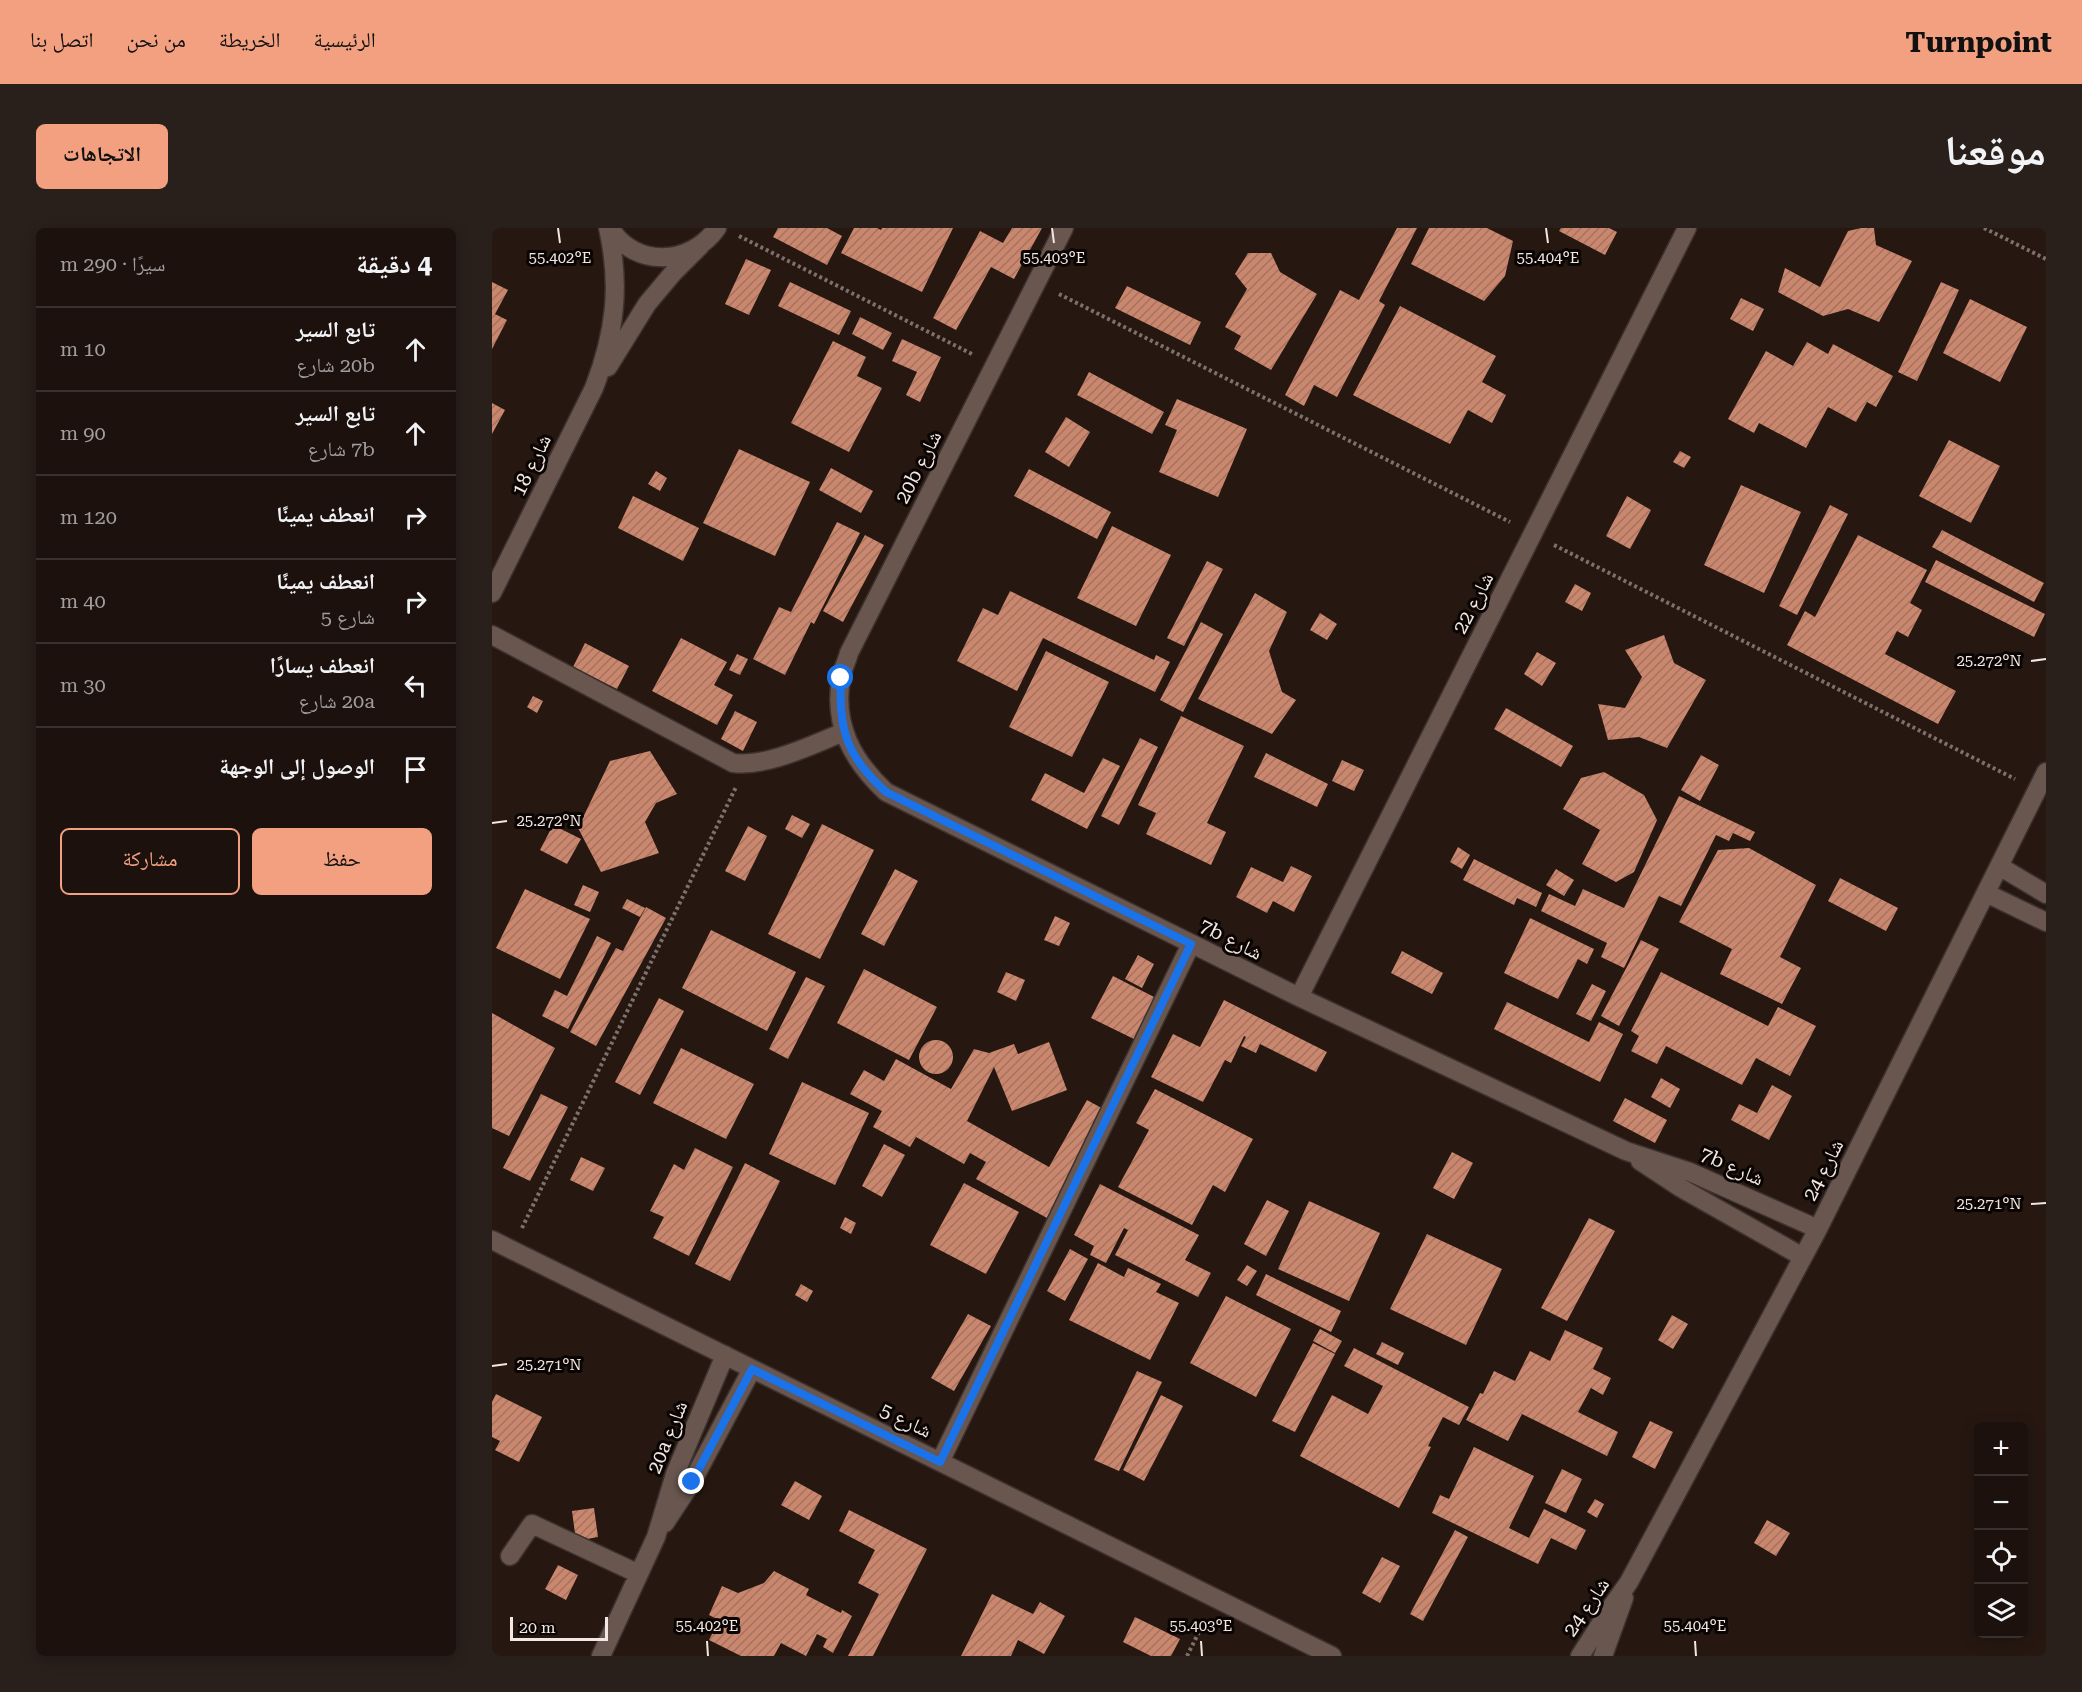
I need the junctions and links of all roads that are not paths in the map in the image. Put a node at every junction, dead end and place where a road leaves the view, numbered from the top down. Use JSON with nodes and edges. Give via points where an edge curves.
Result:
{"nodes":[{"id":1,"x":609,"y":228,"type":"edge"},
{"id":2,"x":1064,"y":228,"type":"edge"},
{"id":3,"x":1687,"y":228,"type":"edge"},
{"id":4,"x":725,"y":231,"type":"edge"},
{"id":5,"x":701,"y":245,"type":"junction"},
{"id":6,"x":594,"y":388,"type":"junction"},
{"id":7,"x":492,"y":593,"type":"edge"},
{"id":8,"x":492,"y":635,"type":"edge"},
{"id":9,"x":844,"y":732,"type":"junction"},
{"id":10,"x":2046,"y":772,"type":"edge"},
{"id":11,"x":1999,"y":866,"type":"junction"},
{"id":12,"x":1986,"y":893,"type":"junction"},
{"id":13,"x":2046,"y":894,"type":"edge"},
{"id":14,"x":2046,"y":922,"type":"edge"},
{"id":15,"x":1191,"y":944,"type":"junction"},
{"id":16,"x":1299,"y":998,"type":"junction"},
{"id":17,"x":1626,"y":1151,"type":"junction"},
{"id":18,"x":1818,"y":1229,"type":"junction"},
{"id":19,"x":492,"y":1240,"type":"edge"},
{"id":20,"x":1803,"y":1257,"type":"junction"},
{"id":21,"x":725,"y":1355,"type":"junction"},
{"id":22,"x":752,"y":1369,"type":"junction"},
{"id":23,"x":940,"y":1462,"type":"junction"},
{"id":24,"x":656,"y":1537,"type":"junction"},
{"id":25,"x":510,"y":1556,"type":"dead end"},
{"id":26,"x":639,"y":1574,"type":"junction"},
{"id":27,"x":1629,"y":1582,"type":"junction"},
{"id":28,"x":601,"y":1656,"type":"edge"},
{"id":29,"x":1332,"y":1656,"type":"edge"},
{"id":30,"x":1580,"y":1656,"type":"edge"},
{"id":31,"x":1603,"y":1656,"type":"edge"}],
"edges":[{"from":1,"to":5,"type":"street","via":[[631,250],[648,256],[667,258]]},
{"from":1,"to":6,"type":"street","name":"شارع 18","via":[[616,289],[613,323]]},
{"from":2,"to":9,"type":"street","name":"20b شارع","via":[[849,652],[841,678],[839,706]]},
{"from":3,"to":16,"type":"street","name":"شارع 22"},
{"from":4,"to":5,"type":"street","name":"شارع 18"},
{"from":5,"to":6,"type":"street","name":"شارع 18","via":[[647,304]]},
{"from":6,"to":7,"type":"street","name":"شارع 18"},
{"from":8,"to":9,"type":"street","via":[[733,763],[762,762]]},
{"from":9,"to":15,"type":"street","name":"7b شارع","via":[[853,755],[886,792]]},
{"from":10,"to":11,"type":"street","name":"شارع 24"},
{"from":11,"to":12,"type":"street","name":"شارع 24"},
{"from":11,"to":13,"type":"street"},
{"from":12,"to":14,"type":"street"},
{"from":12,"to":18,"type":"street","name":"شارع 24"},
{"from":15,"to":16,"type":"street","name":"7b شارع"},
{"from":15,"to":23,"type":"street"},
{"from":16,"to":17,"type":"street","name":"7b شارع"},
{"from":17,"to":18,"type":"street","name":"7b شارع","via":[[1690,1172]]},
{"from":17,"to":20,"type":"street","name":"7b شارع","via":[[1681,1188]]},
{"from":18,"to":20,"type":"street","name":"شارع 24"},
{"from":19,"to":21,"type":"street","name":"شارع 5"},
{"from":20,"to":27,"type":"street","name":"شارع 24"},
{"from":21,"to":22,"type":"street","name":"شارع 5"},
{"from":21,"to":24,"type":"street","name":"20a شارع","via":[[675,1474]]},
{"from":22,"to":23,"type":"street","name":"شارع 5"},
{"from":22,"to":24,"type":"street","name":"20a شارع","via":[[692,1482]]},
{"from":23,"to":29,"type":"street","name":"شارع 5"},
{"from":24,"to":26,"type":"street","name":"20a شارع"},
{"from":25,"to":26,"type":"street","via":[[532,1524]]},
{"from":26,"to":28,"type":"street","name":"20a شارع"},
{"from":27,"to":30,"type":"street","name":"شارع 24"},
{"from":27,"to":31,"type":"street","name":"شارع 24"}]}
